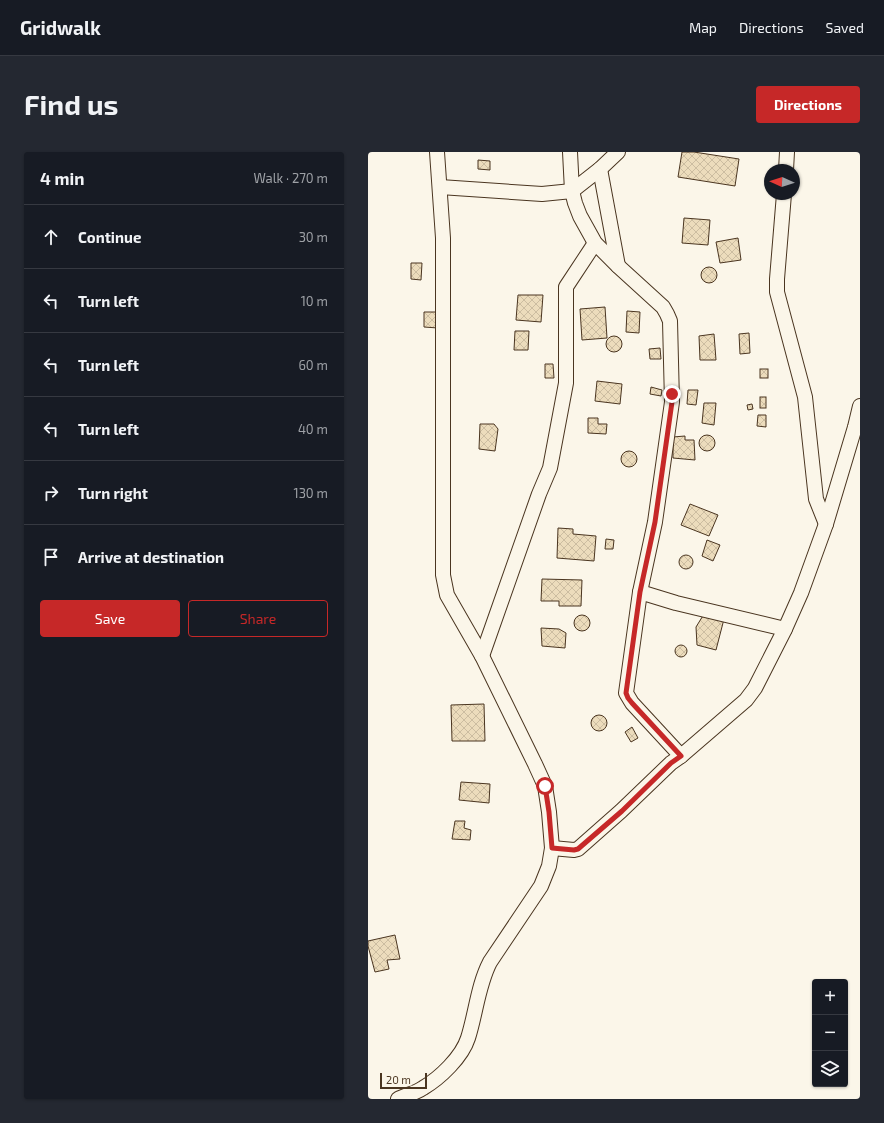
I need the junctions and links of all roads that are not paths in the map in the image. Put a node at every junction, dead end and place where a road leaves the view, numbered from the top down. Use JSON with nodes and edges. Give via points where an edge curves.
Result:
{"nodes":[{"id":1,"x":437,"y":152,"type":"edge"},
{"id":2,"x":570,"y":152,"type":"edge"},
{"id":3,"x":618,"y":152,"type":"edge"},
{"id":4,"x":787,"y":152,"type":"edge"},
{"id":5,"x":786,"y":164,"type":"edge"},
{"id":6,"x":600,"y":169,"type":"junction"},
{"id":7,"x":440,"y":187,"type":"junction"},
{"id":8,"x":572,"y":192,"type":"junction"},
{"id":9,"x":784,"y":200,"type":"edge"},
{"id":10,"x":595,"y":243,"type":"junction"},
{"id":11,"x":618,"y":266,"type":"junction"},
{"id":12,"x":860,"y":406,"type":"edge"},
{"id":13,"x":826,"y":524,"type":"junction"},
{"id":14,"x":640,"y":592,"type":"junction"},
{"id":15,"x":785,"y":629,"type":"junction"},
{"id":16,"x":482,"y":656,"type":"junction"},
{"id":17,"x":681,"y":756,"type":"junction"},
{"id":18,"x":552,"y":848,"type":"junction"},
{"id":19,"x":398,"y":1099,"type":"edge"}],
"edges":[{"from":1,"to":7,"type":"street"},
{"from":2,"to":8,"type":"street"},
{"from":3,"to":6,"type":"street"},
{"from":4,"to":5,"type":"street"},
{"from":6,"to":8,"type":"street"},
{"from":6,"to":11,"type":"street"},
{"from":7,"to":8,"type":"street","via":[[542,194]]},
{"from":7,"to":16,"type":"street","via":[[443,246],[444,585],[447,595]]},
{"from":8,"to":10,"type":"street","via":[[580,216]]},
{"from":9,"to":13,"type":"street","via":[[777,292],[805,397],[816,499]]},
{"from":10,"to":11,"type":"street"},
{"from":10,"to":16,"type":"street","via":[[566,287],[566,384],[550,468]]},
{"from":11,"to":14,"type":"street","via":[[663,307],[670,322],[672,402],[655,522]]},
{"from":12,"to":13,"type":"street"},
{"from":13,"to":15,"type":"street"},
{"from":14,"to":15,"type":"street","via":[[676,604]]},
{"from":14,"to":17,"type":"street","via":[[626,693],[632,703]]},
{"from":15,"to":17,"type":"street","via":[[755,688],[746,700]]},
{"from":16,"to":18,"type":"street","via":[[545,786]]},
{"from":17,"to":18,"type":"street","via":[[578,849]]},
{"from":18,"to":19,"type":"street","via":[[549,866],[541,886],[485,972],[467,1040],[459,1054],[434,1081]]}]}
